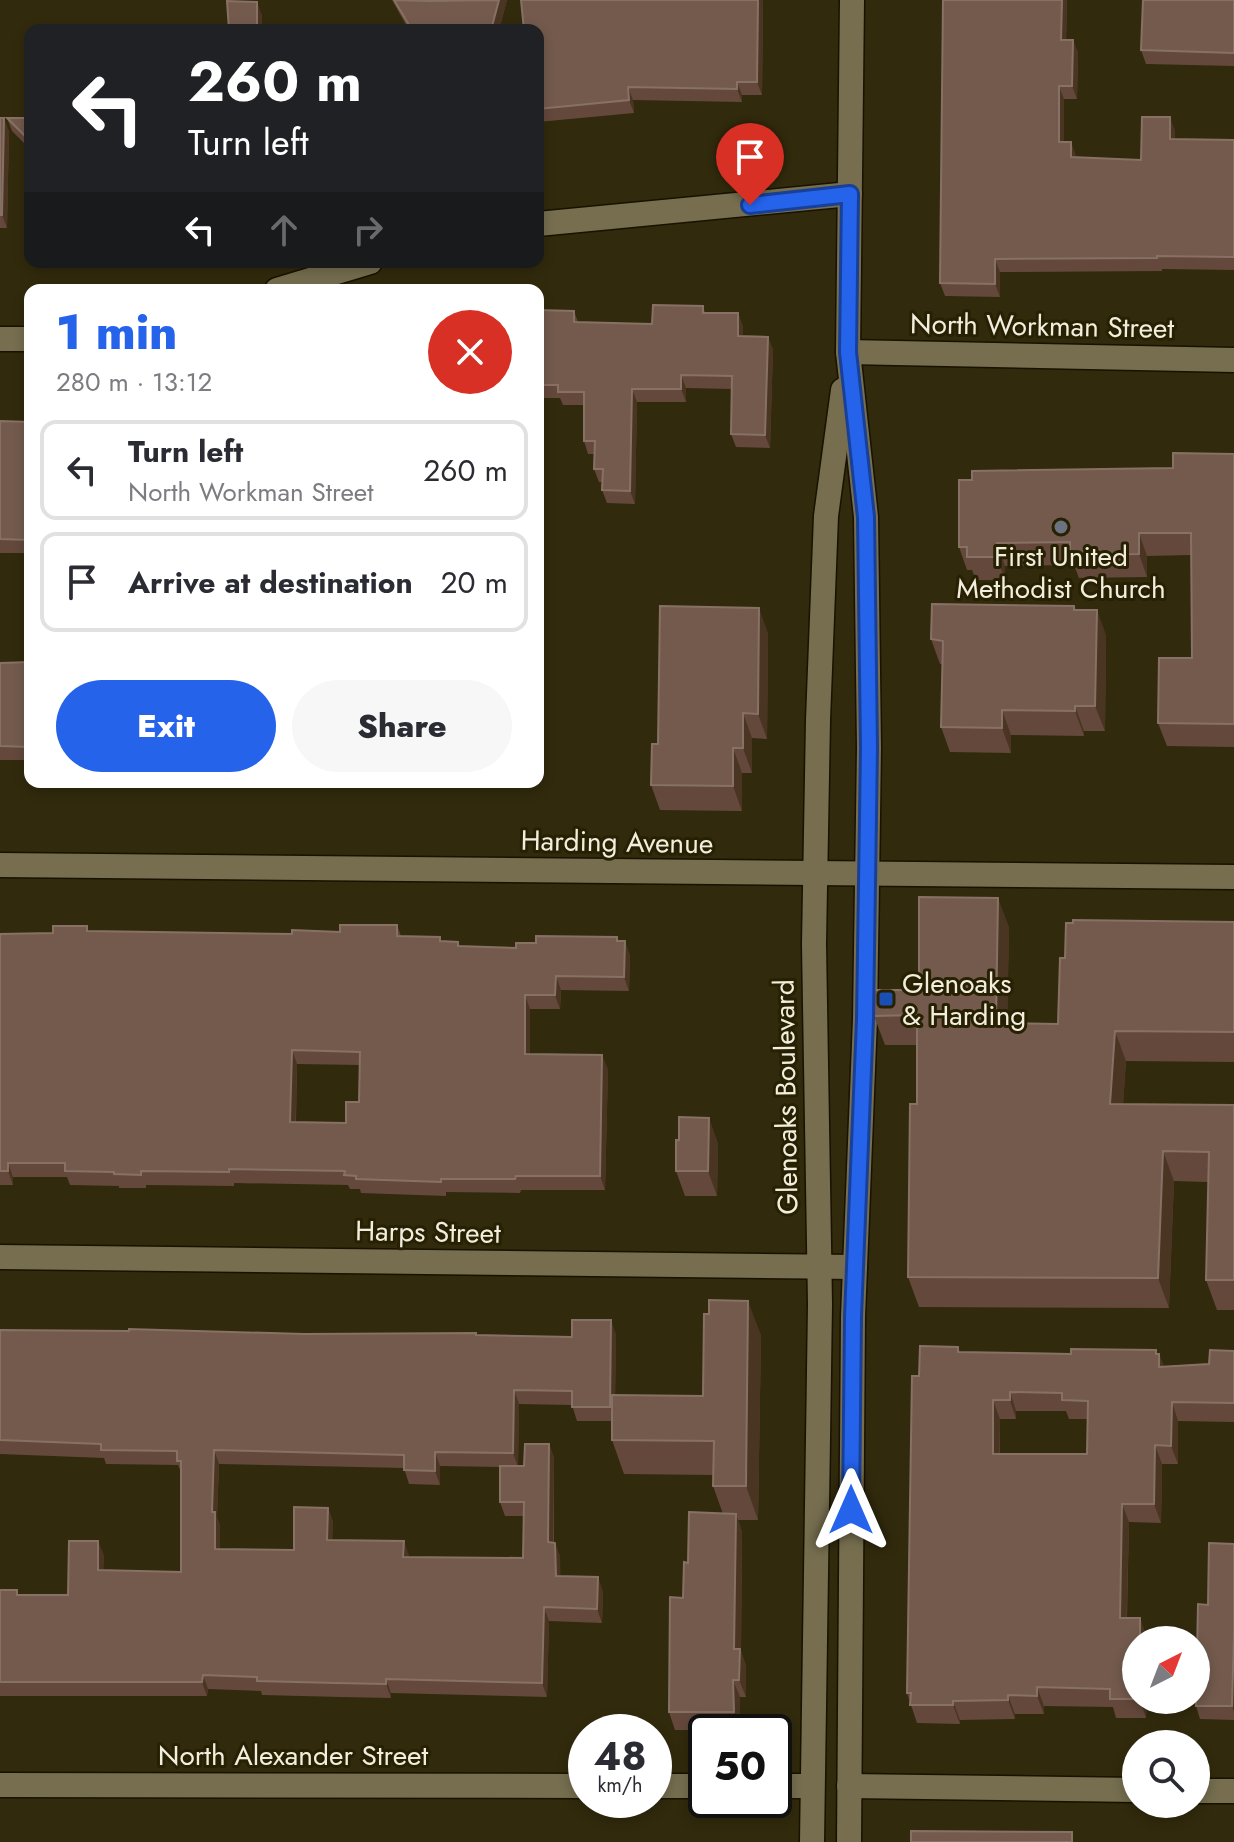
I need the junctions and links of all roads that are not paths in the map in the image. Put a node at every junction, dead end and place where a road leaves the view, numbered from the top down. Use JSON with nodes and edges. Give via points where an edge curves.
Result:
{"nodes":[{"id":1,"x":852,"y":0,"type":"edge"},
{"id":2,"x":850,"y":194,"type":"junction"},
{"id":3,"x":544,"y":223,"type":"edge"},
{"id":4,"x":350,"y":268,"type":"edge"},
{"id":5,"x":297,"y":284,"type":"edge"},
{"id":6,"x":0,"y":339,"type":"edge"},
{"id":7,"x":24,"y":339,"type":"edge"},
{"id":8,"x":848,"y":352,"type":"junction"},
{"id":9,"x":1234,"y":360,"type":"edge"},
{"id":10,"x":0,"y":865,"type":"edge"},
{"id":11,"x":815,"y":874,"type":"junction"},
{"id":12,"x":867,"y":875,"type":"junction"},
{"id":13,"x":1234,"y":877,"type":"edge"},
{"id":14,"x":0,"y":1257,"type":"edge"},
{"id":15,"x":819,"y":1266,"type":"junction"},
{"id":16,"x":855,"y":1267,"type":"junction"},
{"id":17,"x":0,"y":1785,"type":"edge"},
{"id":18,"x":568,"y":1786,"type":"edge"},
{"id":19,"x":792,"y":1786,"type":"edge"},
{"id":20,"x":812,"y":1786,"type":"junction"},
{"id":21,"x":849,"y":1786,"type":"junction"},
{"id":22,"x":1122,"y":1790,"type":"edge"},
{"id":23,"x":1210,"y":1791,"type":"edge"},
{"id":24,"x":1234,"y":1791,"type":"edge"},
{"id":25,"x":812,"y":1842,"type":"edge"},
{"id":26,"x":849,"y":1842,"type":"edge"}],
"edges":[{"from":1,"to":2,"type":"street","name":"Glenoaks Boulevard"},
{"from":2,"to":3,"type":"street"},
{"from":2,"to":8,"type":"street","name":"Glenoaks Boulevard"},
{"from":4,"to":5,"type":"street"},
{"from":6,"to":7,"type":"street"},
{"from":8,"to":9,"type":"street","name":"North Workman Street"},
{"from":8,"to":11,"type":"street","name":"Glenoaks Boulevard","via":[[826,516]]},
{"from":8,"to":12,"type":"street","name":"Glenoaks Boulevard","via":[[866,517]]},
{"from":10,"to":11,"type":"street","name":"Harding Avenue"},
{"from":11,"to":12,"type":"street","name":"Harding Avenue"},
{"from":11,"to":15,"type":"street","name":"Glenoaks Boulevard"},
{"from":12,"to":13,"type":"street","name":"Harding Avenue"},
{"from":12,"to":16,"type":"street","name":"Glenoaks Boulevard"},
{"from":14,"to":15,"type":"street","name":"Harps Street"},
{"from":15,"to":16,"type":"street","name":"Harps Street"},
{"from":15,"to":20,"type":"street","name":"Glenoaks Boulevard"},
{"from":16,"to":21,"type":"street","name":"Glenoaks Boulevard"},
{"from":17,"to":18,"type":"street","name":"North Alexander Street"},
{"from":19,"to":20,"type":"street"},
{"from":20,"to":25,"type":"street","name":"Glenoaks Boulevard"},
{"from":21,"to":22,"type":"street"},
{"from":21,"to":26,"type":"street","name":"Glenoaks Boulevard"},
{"from":23,"to":24,"type":"street"}]}
